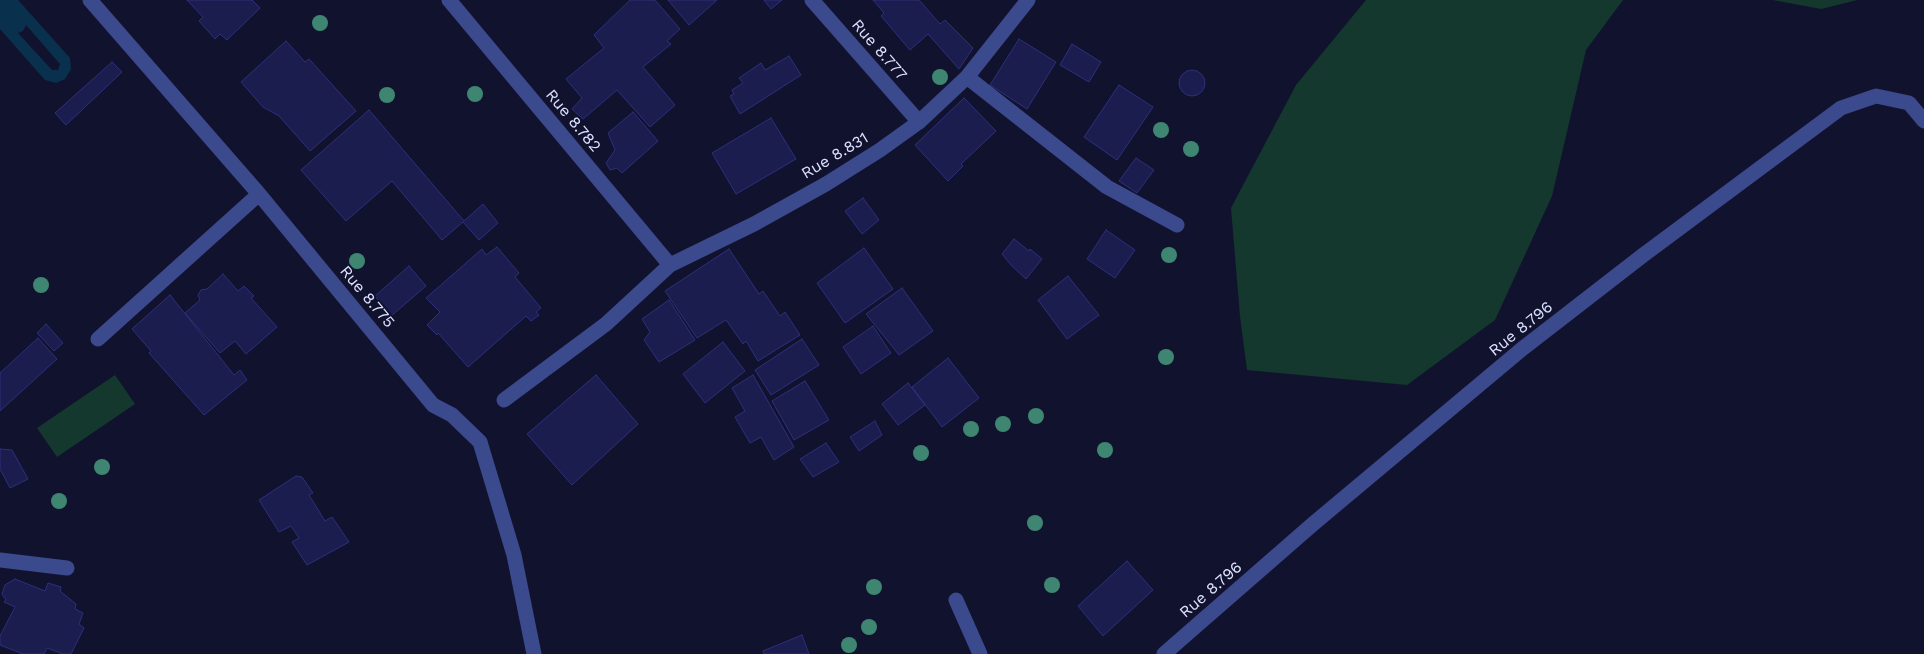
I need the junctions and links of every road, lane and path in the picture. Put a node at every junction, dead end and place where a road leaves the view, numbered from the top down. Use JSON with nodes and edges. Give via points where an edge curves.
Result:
{"nodes":[{"id":1,"x":90,"y":0,"type":"edge"},
{"id":2,"x":449,"y":0,"type":"edge"},
{"id":3,"x":812,"y":0,"type":"edge"},
{"id":4,"x":1028,"y":0,"type":"edge"},
{"id":5,"x":967,"y":77,"type":"junction"},
{"id":6,"x":1924,"y":120,"type":"edge"},
{"id":7,"x":919,"y":122,"type":"junction"},
{"id":8,"x":259,"y":194,"type":"junction"},
{"id":9,"x":1177,"y":225,"type":"dead end"},
{"id":10,"x":670,"y":265,"type":"junction"},
{"id":11,"x":98,"y":339,"type":"dead end"},
{"id":12,"x":504,"y":400,"type":"dead end"},
{"id":13,"x":0,"y":560,"type":"edge"},
{"id":14,"x":67,"y":568,"type":"dead end"},
{"id":15,"x":956,"y":600,"type":"dead end"},
{"id":16,"x":534,"y":654,"type":"edge"},
{"id":17,"x":980,"y":654,"type":"edge"},
{"id":18,"x":1164,"y":654,"type":"edge"}],
"edges":[{"from":1,"to":8,"type":"street","name":"Rue 8.775"},
{"from":2,"to":10,"type":"street","name":"Rue 8.782"},
{"from":3,"to":7,"type":"street","name":"Rue 8.777"},
{"from":4,"to":5,"type":"street","name":"Rue 8.831"},
{"from":5,"to":7,"type":"street","name":"Rue 8.831"},
{"from":5,"to":9,"type":"street","via":[[1107,187]]},
{"from":6,"to":18,"type":"street","name":"Rue 8.796","via":[[1909,103],[1876,96],[1841,108],[1522,349]]},
{"from":7,"to":10,"type":"street","name":"Rue 8.831","via":[[826,184]]},
{"from":8,"to":11,"type":"street"},
{"from":8,"to":16,"type":"street","name":"Rue 8.775","via":[[433,405],[452,415],[480,442],[514,555]]},
{"from":10,"to":12,"type":"street","name":"Rue 8.831","via":[[606,324]]},
{"from":13,"to":14,"type":"street"},
{"from":15,"to":17,"type":"street"}]}
